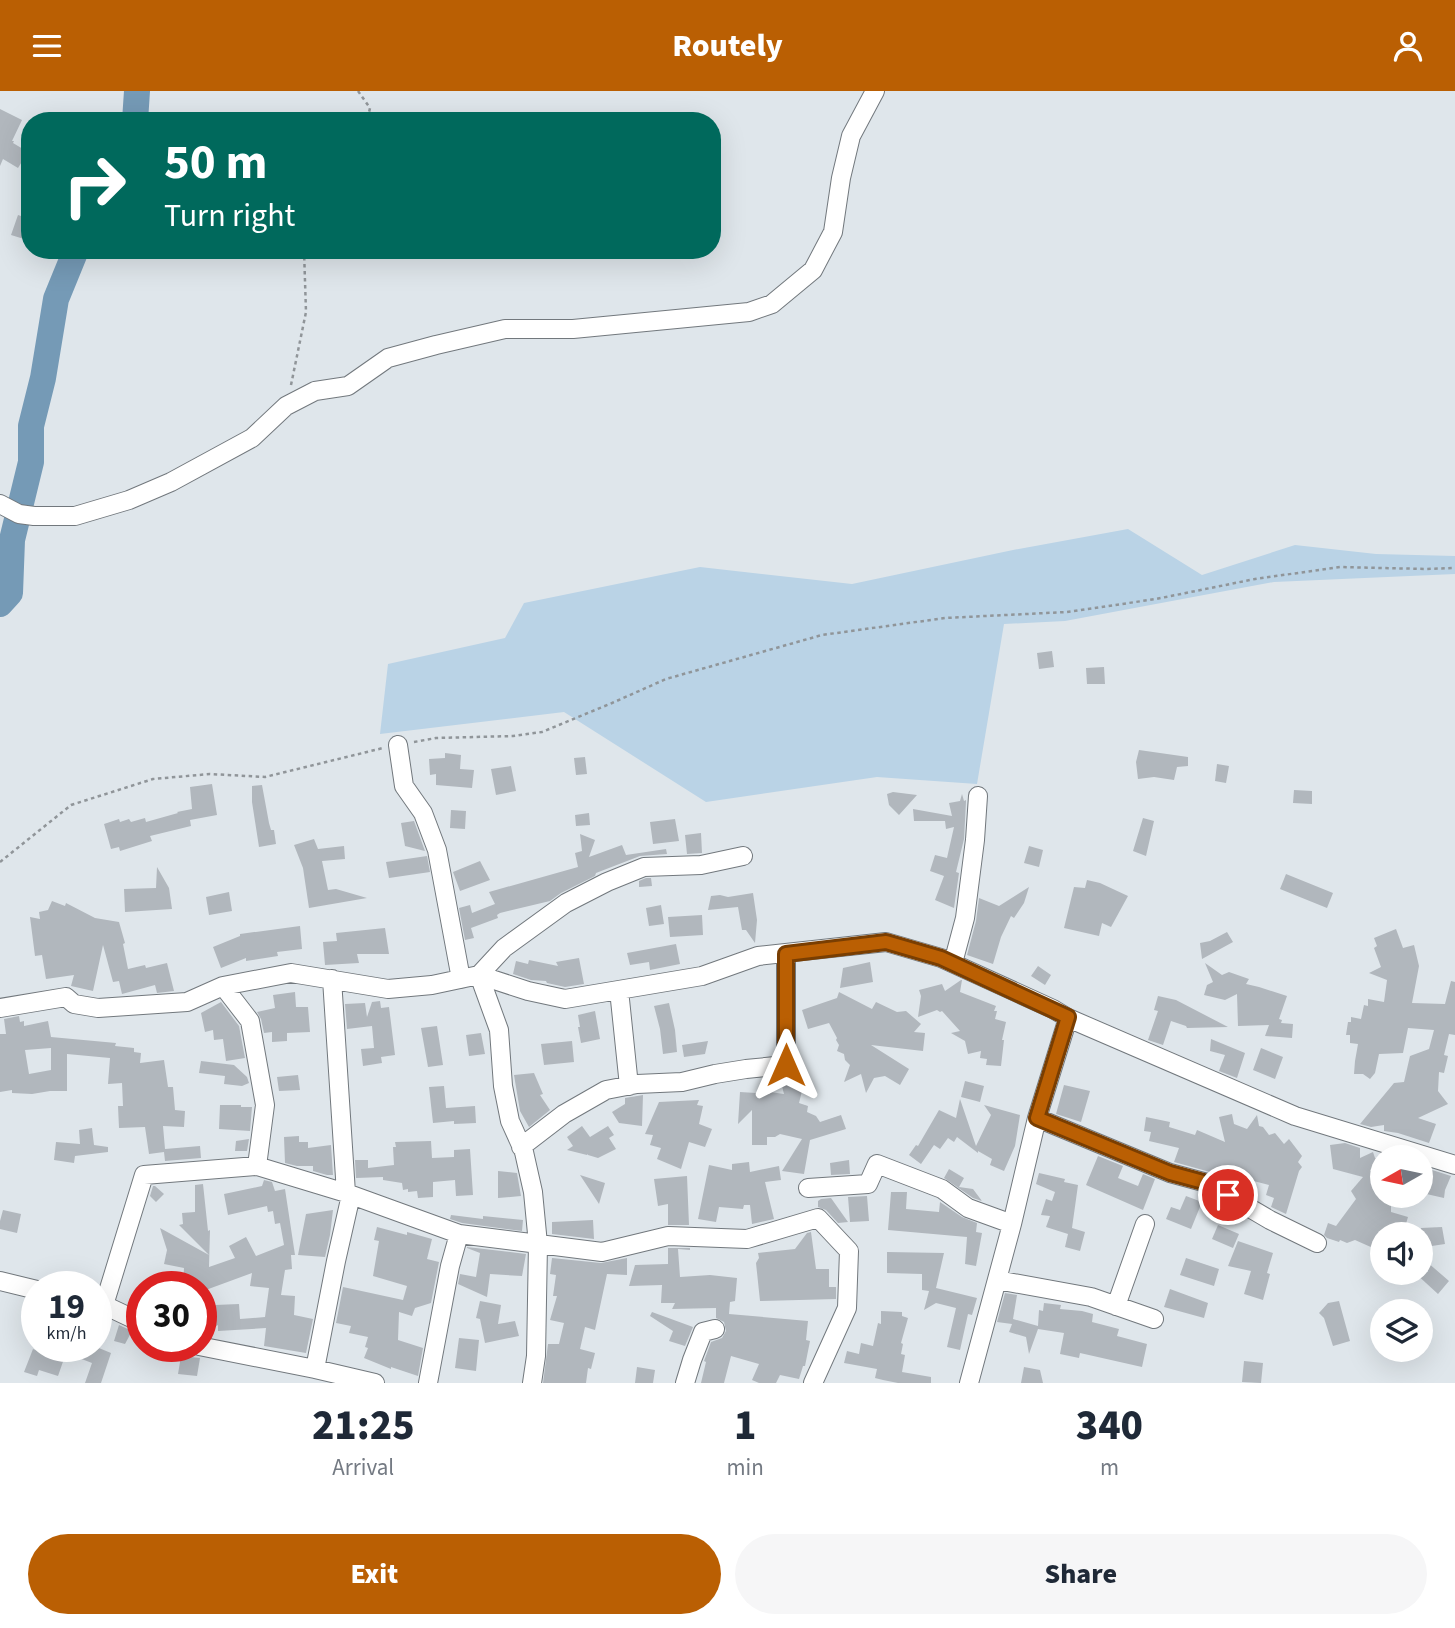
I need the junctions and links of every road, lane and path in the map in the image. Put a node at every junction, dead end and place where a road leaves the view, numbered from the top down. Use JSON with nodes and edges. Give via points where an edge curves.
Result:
{"nodes":[{"id":1,"x":358,"y":91,"type":"edge"},
{"id":2,"x":875,"y":91,"type":"edge"},
{"id":3,"x":369,"y":112,"type":"edge"},
{"id":4,"x":304,"y":259,"type":"edge"},
{"id":5,"x":286,"y":406,"type":"junction"},
{"id":6,"x":0,"y":504,"type":"edge"},
{"id":7,"x":1455,"y":568,"type":"edge"},
{"id":8,"x":398,"y":745,"type":"junction"},
{"id":9,"x":978,"y":796,"type":"dead end"},
{"id":10,"x":743,"y":856,"type":"dead end"},
{"id":11,"x":0,"y":862,"type":"edge"},
{"id":12,"x":786,"y":954,"type":"junction"},
{"id":13,"x":953,"y":963,"type":"junction"},
{"id":14,"x":470,"y":977,"type":"junction"},
{"id":15,"x":332,"y":979,"type":"junction"},
{"id":16,"x":223,"y":986,"type":"junction"},
{"id":17,"x":619,"y":990,"type":"junction"},
{"id":18,"x":0,"y":1008,"type":"edge"},
{"id":19,"x":1068,"y":1017,"type":"junction"},
{"id":20,"x":629,"y":1086,"type":"junction"},
{"id":21,"x":1037,"y":1118,"type":"junction"},
{"id":22,"x":521,"y":1147,"type":"junction"},
{"id":23,"x":1455,"y":1165,"type":"edge"},
{"id":24,"x":257,"y":1166,"type":"junction"},
{"id":25,"x":349,"y":1194,"type":"junction"},
{"id":26,"x":818,"y":1218,"type":"junction"},
{"id":27,"x":1012,"y":1224,"type":"junction"},
{"id":28,"x":1145,"y":1224,"type":"dead end"},
{"id":29,"x":459,"y":1234,"type":"junction"},
{"id":30,"x":1317,"y":1243,"type":"dead end"},
{"id":31,"x":538,"y":1244,"type":"junction"},
{"id":32,"x":111,"y":1271,"type":"edge"},
{"id":33,"x":997,"y":1280,"type":"junction"},
{"id":34,"x":0,"y":1282,"type":"edge"},
{"id":35,"x":21,"y":1287,"type":"edge"},
{"id":36,"x":1116,"y":1306,"type":"junction"},
{"id":37,"x":1154,"y":1319,"type":"dead end"},
{"id":38,"x":715,"y":1329,"type":"dead end"},
{"id":39,"x":217,"y":1350,"type":"edge"},
{"id":40,"x":315,"y":1369,"type":"junction"},
{"id":41,"x":375,"y":1383,"type":"edge"},
{"id":42,"x":428,"y":1383,"type":"edge"},
{"id":43,"x":532,"y":1383,"type":"edge"},
{"id":44,"x":685,"y":1383,"type":"edge"},
{"id":45,"x":813,"y":1383,"type":"edge"},
{"id":46,"x":969,"y":1383,"type":"edge"}],
"edges":[{"from":1,"to":3,"type":"path"},
{"from":2,"to":5,"type":"street","via":[[851,137],[833,232],[813,270],[772,304],[749,312],[573,329],[505,329],[388,358],[348,386],[315,391]]},
{"from":4,"to":5,"type":"path","via":[[306,312]]},
{"from":5,"to":6,"type":"street","via":[[252,438],[129,500],[75,516],[19,514]]},
{"from":7,"to":8,"type":"path","via":[[1340,567],[1067,612],[945,618],[822,635],[666,679],[542,732],[436,738]]},
{"from":8,"to":11,"type":"path","via":[[264,778],[210,774],[153,779],[71,805]]},
{"from":8,"to":14,"type":"street","via":[[404,786],[423,813],[437,850]]},
{"from":9,"to":13,"type":"street","via":[[965,918]]},
{"from":10,"to":14,"type":"street","via":[[701,865],[644,867],[607,882],[566,903]]},
{"from":12,"to":13,"type":"street","via":[[886,942]]},
{"from":12,"to":17,"type":"street","via":[[758,956],[702,976]]},
{"from":12,"to":20,"type":"street","via":[[786,1065]]},
{"from":13,"to":19,"type":"street"},
{"from":14,"to":15,"type":"street","via":[[388,989]]},
{"from":14,"to":17,"type":"street","via":[[565,999]]},
{"from":14,"to":22,"type":"street","via":[[499,1031],[503,1086]]},
{"from":15,"to":16,"type":"street","via":[[291,973]]},
{"from":15,"to":25,"type":"street"},
{"from":16,"to":18,"type":"street","via":[[187,1002],[98,1008],[74,1004],[66,997]]},
{"from":16,"to":24,"type":"street","via":[[250,1021],[265,1105]]},
{"from":17,"to":20,"type":"street"},
{"from":19,"to":21,"type":"street"},
{"from":19,"to":23,"type":"street","via":[[1295,1116]]},
{"from":20,"to":22,"type":"street","via":[[606,1090]]},
{"from":21,"to":27,"type":"street"},
{"from":21,"to":30,"type":"street","via":[[1170,1173],[1207,1183]]},
{"from":22,"to":31,"type":"street","via":[[533,1192]]},
{"from":24,"to":25,"type":"street"},
{"from":24,"to":32,"type":"street","via":[[144,1175]]},
{"from":25,"to":29,"type":"street"},
{"from":25,"to":40,"type":"street"},
{"from":26,"to":27,"type":"street","via":[[805,1183],[868,1185],[877,1164],[943,1189],[968,1208]]},
{"from":26,"to":31,"type":"street","via":[[747,1239],[668,1236],[603,1252]]},
{"from":26,"to":45,"type":"street","via":[[849,1251],[847,1308]]},
{"from":27,"to":33,"type":"street"},
{"from":28,"to":36,"type":"street"},
{"from":29,"to":31,"type":"street"},
{"from":29,"to":42,"type":"street"},
{"from":31,"to":43,"type":"street"},
{"from":33,"to":36,"type":"street"},
{"from":33,"to":46,"type":"street"},
{"from":34,"to":35,"type":"street"},
{"from":36,"to":37,"type":"street"},
{"from":38,"to":44,"type":"street","via":[[704,1332]]},
{"from":39,"to":40,"type":"street"},
{"from":40,"to":41,"type":"street"}]}
